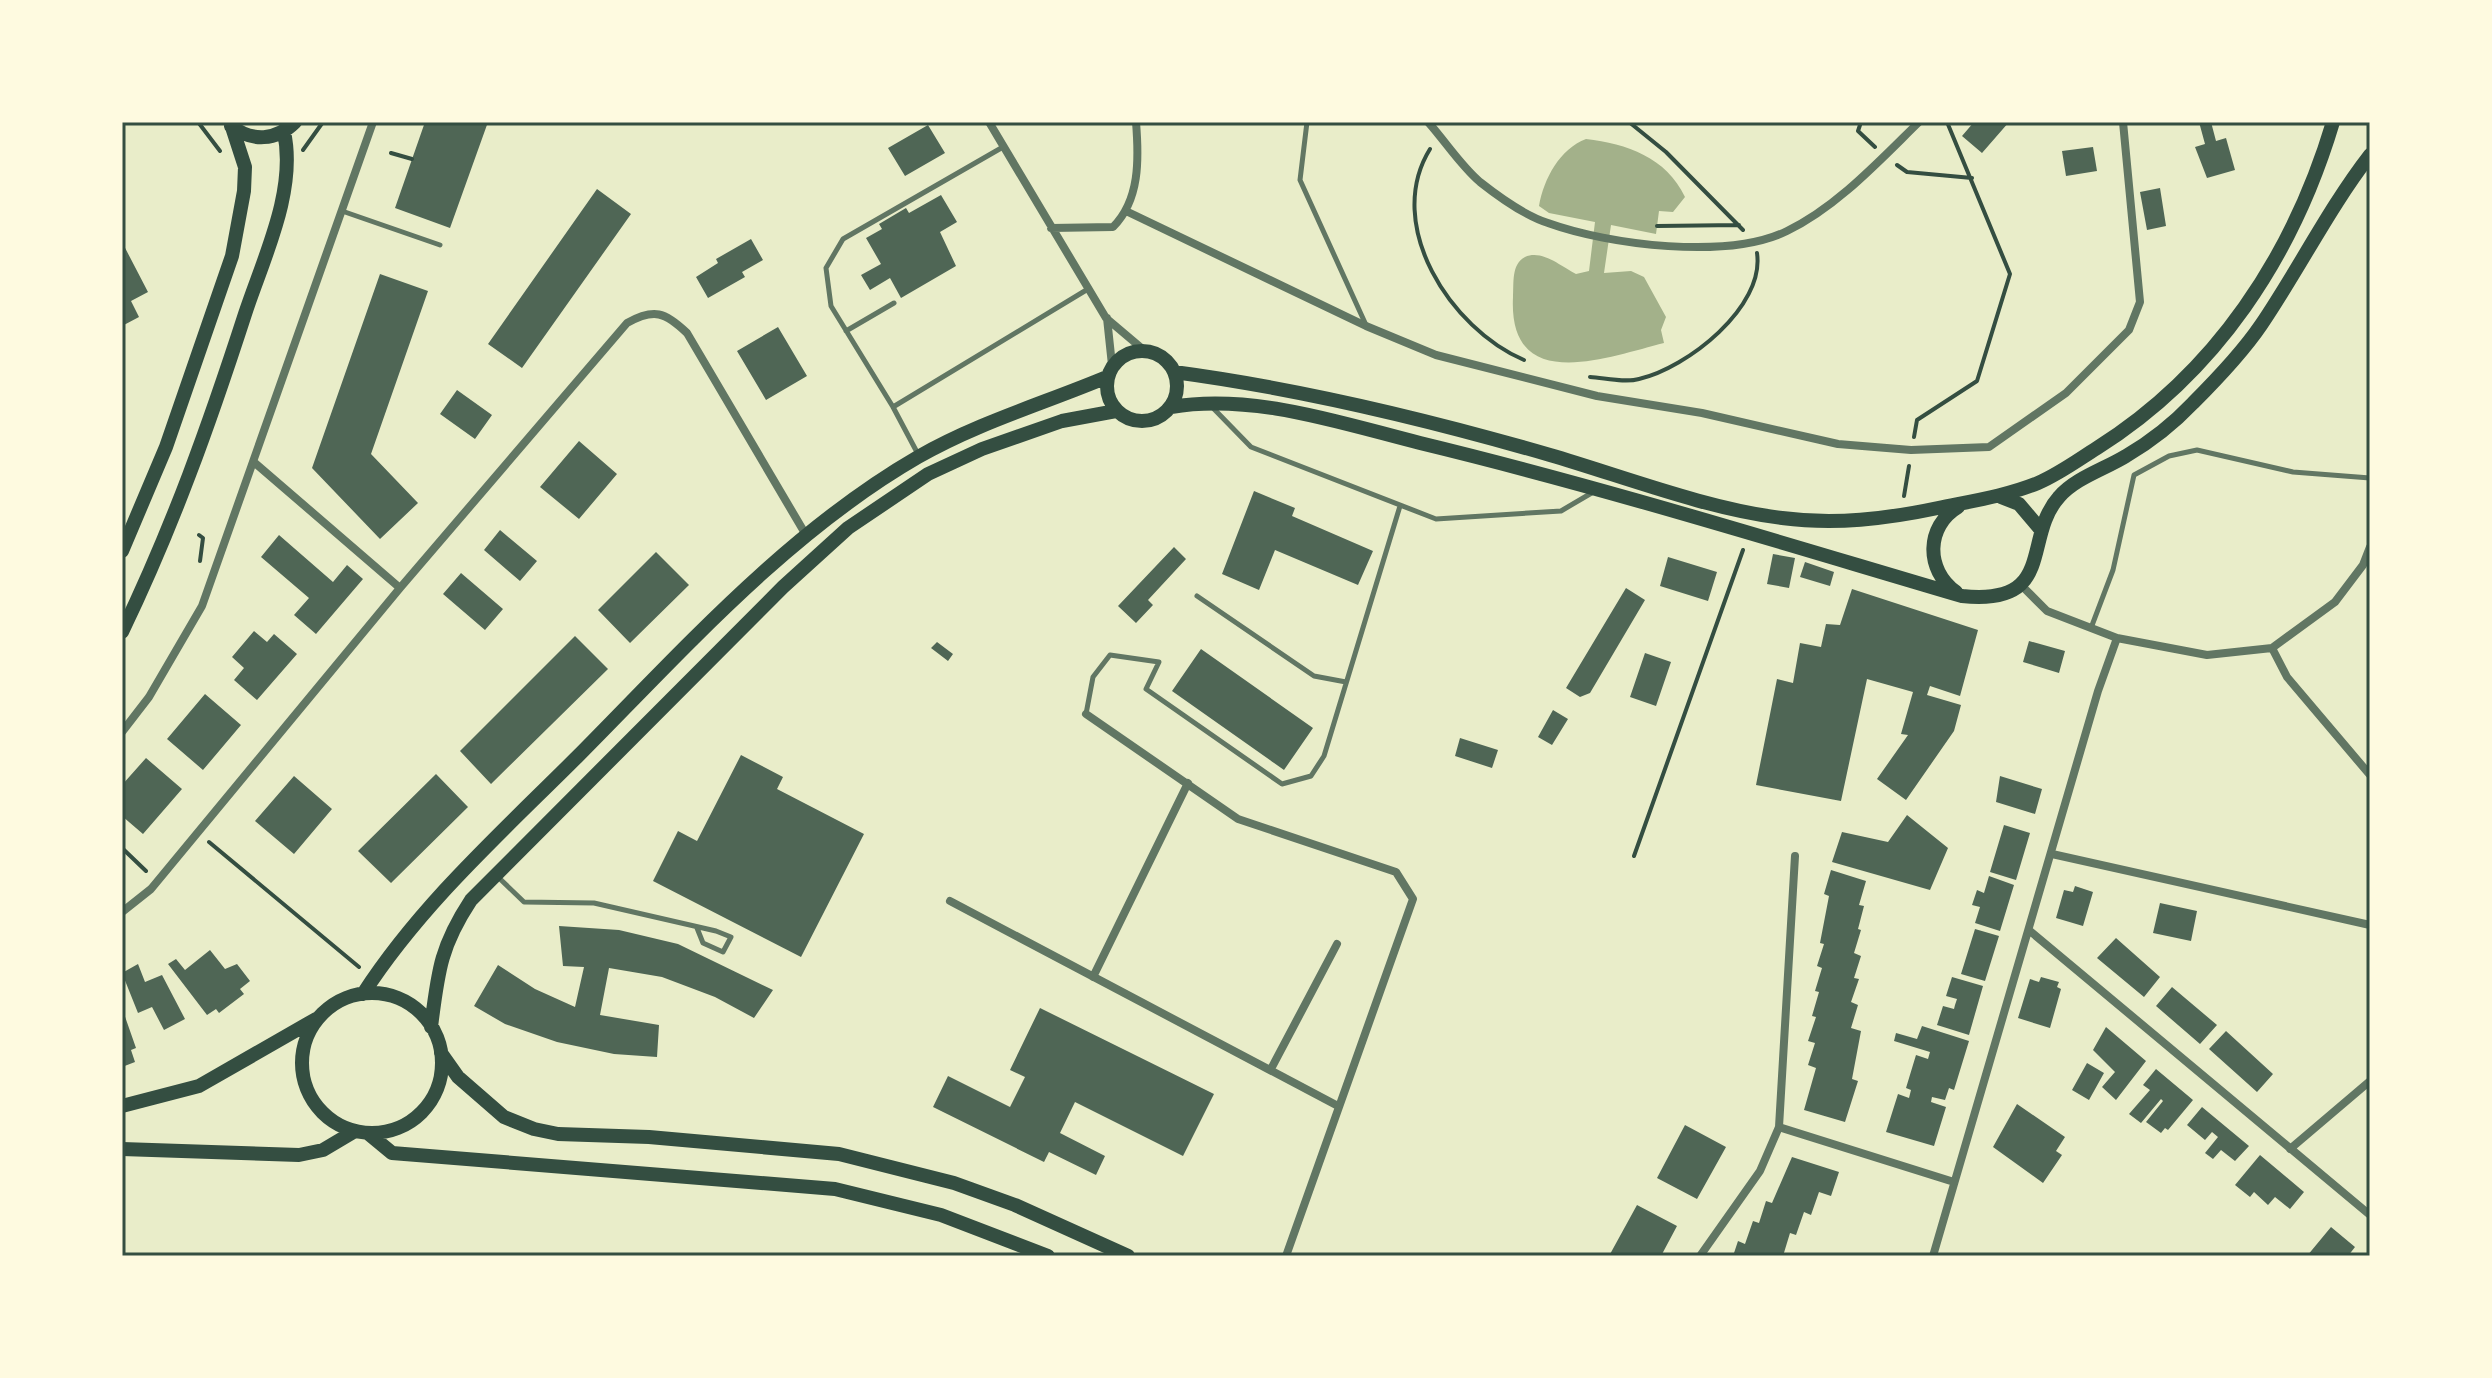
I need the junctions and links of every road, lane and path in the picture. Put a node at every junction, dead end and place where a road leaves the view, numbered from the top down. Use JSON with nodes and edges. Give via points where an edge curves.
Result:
{"nodes":[{"id":1,"x":198,"y":122,"type":"edge"},
{"id":2,"x":373,"y":122,"type":"edge"},
{"id":3,"x":989,"y":122,"type":"edge"},
{"id":4,"x":1136,"y":122,"type":"edge"},
{"id":5,"x":1307,"y":122,"type":"edge"},
{"id":6,"x":1428,"y":122,"type":"edge"},
{"id":7,"x":1629,"y":122,"type":"edge"},
{"id":8,"x":1861,"y":122,"type":"edge"},
{"id":9,"x":1919,"y":122,"type":"edge"},
{"id":10,"x":1947,"y":122,"type":"edge"},
{"id":11,"x":2123,"y":122,"type":"edge"},
{"id":12,"x":2333,"y":122,"type":"edge"},
{"id":13,"x":230,"y":124,"type":"edge"},
{"id":14,"x":289,"y":127,"type":"edge"},
{"id":15,"x":201,"y":131,"type":"dead end"},
{"id":16,"x":1439,"y":135,"type":"junction"},
{"id":17,"x":1004,"y":147,"type":"junction"},
{"id":18,"x":391,"y":153,"type":"dead end"},
{"id":19,"x":2370,"y":155,"type":"edge"},
{"id":20,"x":1884,"y":156,"type":"junction"},
{"id":21,"x":412,"y":159,"type":"dead end"},
{"id":22,"x":1972,"y":178,"type":"junction"},
{"id":23,"x":342,"y":211,"type":"junction"},
{"id":24,"x":1128,"y":212,"type":"junction"},
{"id":25,"x":1739,"y":225,"type":"junction"},
{"id":26,"x":1657,"y":226,"type":"dead end"},
{"id":27,"x":1051,"y":228,"type":"junction"},
{"id":28,"x":1756,"y":242,"type":"junction"},
{"id":29,"x":440,"y":245,"type":"dead end"},
{"id":30,"x":1088,"y":289,"type":"junction"},
{"id":31,"x":894,"y":303,"type":"dead end"},
{"id":32,"x":1106,"y":318,"type":"junction"},
{"id":33,"x":1366,"y":326,"type":"junction"},
{"id":34,"x":846,"y":331,"type":"junction"},
{"id":35,"x":1145,"y":351,"type":"junction"},
{"id":36,"x":1526,"y":361,"type":"dead end"},
{"id":37,"x":1110,"y":371,"type":"junction"},
{"id":38,"x":1174,"y":372,"type":"junction"},
{"id":39,"x":1578,"y":376,"type":"dead end"},
{"id":40,"x":1206,"y":401,"type":"junction"},
{"id":41,"x":893,"y":407,"type":"junction"},
{"id":42,"x":1171,"y":407,"type":"junction"},
{"id":43,"x":1116,"y":411,"type":"junction"},
{"id":44,"x":1911,"y":450,"type":"junction"},
{"id":45,"x":919,"y":456,"type":"junction"},
{"id":46,"x":255,"y":463,"type":"junction"},
{"id":47,"x":2370,"y":478,"type":"edge"},
{"id":48,"x":1597,"y":490,"type":"junction"},
{"id":49,"x":2001,"y":497,"type":"junction"},
{"id":50,"x":1966,"y":503,"type":"junction"},
{"id":51,"x":1400,"y":506,"type":"junction"},
{"id":52,"x":1900,"y":516,"type":"junction"},
{"id":53,"x":2041,"y":530,"type":"junction"},
{"id":54,"x":1749,"y":532,"type":"junction"},
{"id":55,"x":199,"y":535,"type":"dead end"},
{"id":56,"x":806,"y":535,"type":"junction"},
{"id":57,"x":2370,"y":547,"type":"edge"},
{"id":58,"x":122,"y":551,"type":"edge"},
{"id":59,"x":199,"y":566,"type":"dead end"},
{"id":60,"x":2366,"y":568,"type":"edge"},
{"id":61,"x":2019,"y":583,"type":"junction"},
{"id":62,"x":400,"y":588,"type":"junction"},
{"id":63,"x":1197,"y":596,"type":"dead end"},
{"id":64,"x":1962,"y":596,"type":"junction"},
{"id":65,"x":2091,"y":628,"type":"junction"},
{"id":66,"x":122,"y":632,"type":"edge"},
{"id":67,"x":2117,"y":638,"type":"junction"},
{"id":68,"x":2272,"y":648,"type":"junction"},
{"id":69,"x":1346,"y":682,"type":"junction"},
{"id":70,"x":1086,"y":714,"type":"joint"},
{"id":71,"x":122,"y":732,"type":"edge"},
{"id":72,"x":2370,"y":775,"type":"edge"},
{"id":73,"x":1188,"y":783,"type":"junction"},
{"id":74,"x":197,"y":833,"type":"junction"},
{"id":75,"x":122,"y":848,"type":"edge"},
{"id":76,"x":2052,"y":854,"type":"junction"},
{"id":77,"x":1634,"y":856,"type":"dead end"},
{"id":78,"x":1795,"y":856,"type":"dead end"},
{"id":79,"x":496,"y":875,"type":"junction"},
{"id":80,"x":158,"y":881,"type":"junction"},
{"id":81,"x":950,"y":901,"type":"dead end"},
{"id":82,"x":122,"y":912,"type":"edge"},
{"id":83,"x":2370,"y":925,"type":"edge"},
{"id":84,"x":697,"y":928,"type":"junction"},
{"id":85,"x":2030,"y":931,"type":"junction"},
{"id":86,"x":1337,"y":944,"type":"dead end"},
{"id":87,"x":1093,"y":977,"type":"junction"},
{"id":88,"x":373,"y":978,"type":"junction"},
{"id":89,"x":363,"y":994,"type":"junction"},
{"id":90,"x":319,"y":1017,"type":"junction"},
{"id":91,"x":431,"y":1027,"type":"junction"},
{"id":92,"x":441,"y":1053,"type":"junction"},
{"id":93,"x":1271,"y":1069,"type":"junction"},
{"id":94,"x":2370,"y":1081,"type":"edge"},
{"id":95,"x":122,"y":1106,"type":"edge"},
{"id":96,"x":1338,"y":1106,"type":"junction"},
{"id":97,"x":1779,"y":1127,"type":"junction"},
{"id":98,"x":362,"y":1132,"type":"junction"},
{"id":99,"x":122,"y":1149,"type":"edge"},
{"id":100,"x":2290,"y":1149,"type":"junction"},
{"id":101,"x":1954,"y":1182,"type":"junction"},
{"id":102,"x":2370,"y":1215,"type":"edge"},
{"id":103,"x":1048,"y":1256,"type":"edge"},
{"id":104,"x":1128,"y":1256,"type":"edge"},
{"id":105,"x":1286,"y":1256,"type":"edge"},
{"id":106,"x":1700,"y":1256,"type":"edge"},
{"id":107,"x":1933,"y":1256,"type":"edge"}],
"edges":[{"from":1,"to":15,"type":"path"},
{"from":2,"to":23,"type":"street"},
{"from":3,"to":17,"type":"street"},
{"from":4,"to":24,"type":"street","via":[[1139,158]]},
{"from":5,"to":33,"type":"lane","via":[[1300,180]]},
{"from":6,"to":16,"type":"street"},
{"from":7,"to":25,"type":"path"},
{"from":8,"to":20,"type":"path","via":[[1858,131]]},
{"from":9,"to":20,"type":"street"},
{"from":10,"to":22,"type":"path"},
{"from":11,"to":44,"type":"street","via":[[2140,302],[2129,330],[2066,393],[1989,447]]},
{"from":12,"to":49,"type":"main road","via":[[2285,245],[2200,365],[2115,437],[2052,476]]},
{"from":13,"to":14,"type":"main road","via":[[257,138]]},
{"from":13,"to":58,"type":"main road","via":[[245,167],[232,256],[166,447]]},
{"from":14,"to":66,"type":"main road","via":[[278,214],[192,475]]},
{"from":16,"to":28,"type":"street","via":[[1479,181],[1547,223],[1655,246]]},
{"from":16,"to":36,"type":"path","via":[[1419,168],[1416,214],[1428,265],[1459,315],[1500,350]]},
{"from":17,"to":27,"type":"street"},
{"from":17,"to":34,"type":"lane","via":[[843,239],[826,268],[831,306]]},
{"from":18,"to":21,"type":"path"},
{"from":19,"to":53,"type":"main road","via":[[2260,327],[2228,367],[2159,434],[2060,495]]},
{"from":20,"to":22,"type":"path","via":[[1907,172]]},
{"from":20,"to":28,"type":"street","via":[[1788,231]]},
{"from":22,"to":44,"type":"path","via":[[2010,274],[1977,381],[1917,420]]},
{"from":23,"to":29,"type":"lane"},
{"from":23,"to":46,"type":"street"},
{"from":24,"to":27,"type":"street","via":[[1113,227]]},
{"from":24,"to":33,"type":"street"},
{"from":25,"to":26,"type":"path"},
{"from":25,"to":28,"type":"path"},
{"from":27,"to":30,"type":"street"},
{"from":28,"to":39,"type":"path","via":[[1760,271],[1748,296],[1697,353],[1666,371],[1635,380]]},
{"from":30,"to":32,"type":"street"},
{"from":30,"to":41,"type":"lane"},
{"from":31,"to":34,"type":"lane"},
{"from":32,"to":35,"type":"street"},
{"from":32,"to":37,"type":"street"},
{"from":33,"to":44,"type":"street","via":[[1436,355],[1597,396],[1838,444]]},
{"from":34,"to":41,"type":"lane"},
{"from":35,"to":37,"type":"main road","via":[[1122,357]]},
{"from":35,"to":38,"type":"main road","via":[[1157,354]]},
{"from":37,"to":43,"type":"main road","via":[[1109,401]]},
{"from":37,"to":45,"type":"main road"},
{"from":38,"to":42,"type":"main road","via":[[1176,396]]},
{"from":38,"to":52,"type":"main road","via":[[1261,383],[1405,416],[1758,515],[1866,521]]},
{"from":40,"to":42,"type":"main road"},
{"from":40,"to":48,"type":"main road","via":[[1326,420]]},
{"from":40,"to":51,"type":"lane","via":[[1251,447]]},
{"from":41,"to":45,"type":"lane"},
{"from":42,"to":43,"type":"main road","via":[[1150,421],[1138,422]]},
{"from":43,"to":79,"type":"main road","via":[[1062,421],[982,449],[928,474],[848,528]]},
{"from":44,"to":52,"type":"path"},
{"from":45,"to":56,"type":"main road"},
{"from":46,"to":62,"type":"street"},
{"from":46,"to":71,"type":"street","via":[[202,606],[149,697]]},
{"from":47,"to":65,"type":"lane","via":[[2293,472],[2197,450],[2169,456],[2134,475],[2113,570]]},
{"from":48,"to":51,"type":"lane","via":[[1561,511],[1436,519]]},
{"from":48,"to":54,"type":"main road"},
{"from":49,"to":50,"type":"main road"},
{"from":49,"to":53,"type":"main road","via":[[2019,504]]},
{"from":50,"to":52,"type":"main road"},
{"from":50,"to":64,"type":"main road","via":[[1942,520],[1933,544],[1942,576]]},
{"from":51,"to":69,"type":"lane"},
{"from":53,"to":61,"type":"main road","via":[[2033,569]]},
{"from":54,"to":64,"type":"main road"},
{"from":54,"to":77,"type":"path"},
{"from":55,"to":59,"type":"path"},
{"from":56,"to":62,"type":"street","via":[[687,333],[670,317],[646,313],[627,323]]},
{"from":56,"to":88,"type":"main road","via":[[458,877]]},
{"from":57,"to":60,"type":"street"},
{"from":60,"to":68,"type":"street","via":[[2335,602]]},
{"from":61,"to":64,"type":"main road","via":[[1989,596]]},
{"from":61,"to":65,"type":"street","via":[[2047,611]]},
{"from":62,"to":74,"type":"street"},
{"from":63,"to":69,"type":"lane","via":[[1314,676]]},
{"from":65,"to":67,"type":"street"},
{"from":67,"to":68,"type":"street","via":[[2207,655]]},
{"from":67,"to":76,"type":"street"},
{"from":68,"to":72,"type":"street","via":[[2287,677]]},
{"from":69,"to":70,"type":"lane","via":[[1324,756],[1311,776],[1282,784],[1146,689],[1159,662],[1110,655],[1093,677]]},
{"from":70,"to":73,"type":"street"},
{"from":73,"to":87,"type":"street"},
{"from":73,"to":96,"type":"street","via":[[1238,819],[1396,872],[1413,899]]},
{"from":74,"to":80,"type":"street"},
{"from":74,"to":88,"type":"path"},
{"from":75,"to":80,"type":"path"},
{"from":76,"to":83,"type":"street"},
{"from":76,"to":85,"type":"street"},
{"from":78,"to":97,"type":"street"},
{"from":79,"to":84,"type":"lane","via":[[524,902],[594,903]]},
{"from":79,"to":91,"type":"main road","via":[[451,930],[440,959]]},
{"from":80,"to":82,"type":"street"},
{"from":81,"to":87,"type":"street"},
{"from":84,"to":84,"type":"lane","via":[[703,943],[723,952],[731,937]]},
{"from":85,"to":100,"type":"street"},
{"from":85,"to":101,"type":"street"},
{"from":86,"to":93,"type":"street"},
{"from":87,"to":93,"type":"street"},
{"from":88,"to":89,"type":"main road"},
{"from":89,"to":90,"type":"main road","via":[[339,1002]]},
{"from":89,"to":91,"type":"main road","via":[[402,1000]]},
{"from":90,"to":95,"type":"main road","via":[[199,1086]]},
{"from":90,"to":98,"type":"main road","via":[[302,1058],[304,1080],[328,1118]]},
{"from":91,"to":92,"type":"main road"},
{"from":92,"to":98,"type":"main road","via":[[436,1093],[424,1110],[399,1128]]},
{"from":92,"to":104,"type":"main road","via":[[458,1077],[504,1117],[534,1129],[839,1154],[954,1183]]},
{"from":93,"to":96,"type":"street"},
{"from":94,"to":100,"type":"street"},
{"from":96,"to":105,"type":"street"},
{"from":97,"to":101,"type":"street"},
{"from":97,"to":106,"type":"street","via":[[1760,1171]]},
{"from":98,"to":99,"type":"main road","via":[[299,1155]]},
{"from":98,"to":103,"type":"main road","via":[[392,1153],[835,1189],[941,1215]]},
{"from":100,"to":102,"type":"street"},
{"from":101,"to":107,"type":"street"}]}
